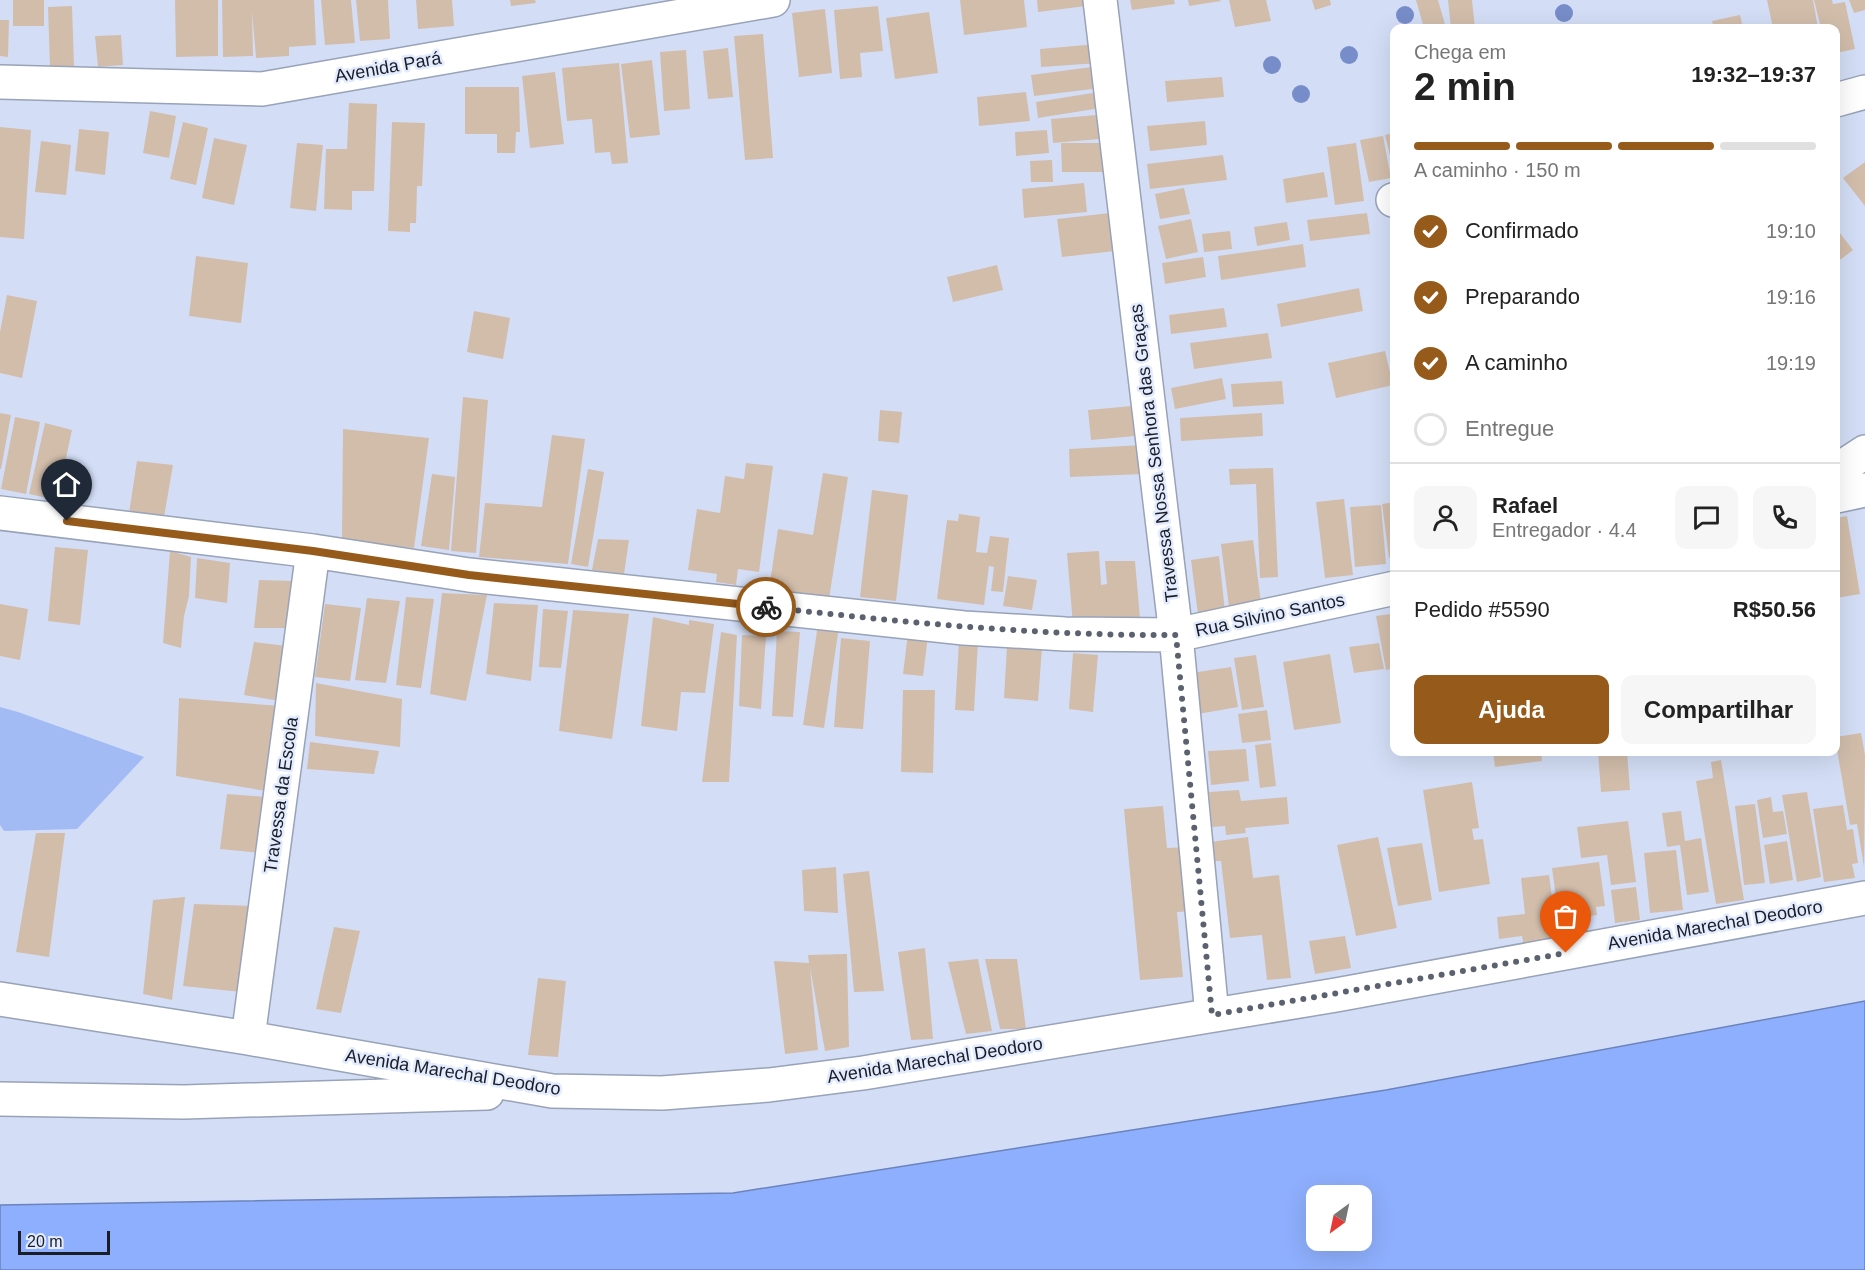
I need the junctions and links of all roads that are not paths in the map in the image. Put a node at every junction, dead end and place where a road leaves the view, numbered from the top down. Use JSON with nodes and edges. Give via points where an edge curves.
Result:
{"nodes":[{"id":1,"x":773,"y":0,"type":"edge"},
{"id":2,"x":1100,"y":0,"type":"edge"},
{"id":3,"x":0,"y":82,"type":"edge"},
{"id":4,"x":1865,"y":92,"type":"edge"},
{"id":5,"x":1840,"y":99,"type":"edge"},
{"id":6,"x":1865,"y":453,"type":"edge"},
{"id":7,"x":1840,"y":469,"type":"edge"},
{"id":8,"x":1865,"y":490,"type":"edge"},
{"id":9,"x":1840,"y":495,"type":"edge"},
{"id":10,"x":0,"y":513,"type":"edge"},
{"id":11,"x":313,"y":551,"type":"junction"},
{"id":12,"x":1390,"y":589,"type":"edge"},
{"id":13,"x":1176,"y":635,"type":"junction"},
{"id":14,"x":1865,"y":898,"type":"edge"},
{"id":15,"x":0,"y":999,"type":"edge"},
{"id":16,"x":1212,"y":1015,"type":"junction"},
{"id":17,"x":248,"y":1038,"type":"junction"},
{"id":18,"x":552,"y":1090,"type":"junction"},
{"id":19,"x":0,"y":1099,"type":"edge"}],
"edges":[{"from":1,"to":3,"type":"street","name":"Avenida Pará","via":[[262,89]]},
{"from":2,"to":13,"type":"street","name":"Travessa Nossa Senhora das Graças"},
{"from":4,"to":5,"type":"street"},
{"from":6,"to":7,"type":"street"},
{"from":8,"to":9,"type":"street"},
{"from":10,"to":11,"type":"street","name":"Rua Silvino Santos"},
{"from":11,"to":13,"type":"street","name":"Rua Silvino Santos","via":[[469,575],[964,628]]},
{"from":11,"to":17,"type":"street","name":"Travessa da Escola"},
{"from":12,"to":13,"type":"street","name":"Rua Silvino Santos"},
{"from":13,"to":16,"type":"street","name":"Travessa Nossa Senhora das Graças"},
{"from":14,"to":16,"type":"street","name":"Avenida Marechal Deodoro"},
{"from":15,"to":17,"type":"street","name":"Avenida Marechal Deodoro"},
{"from":16,"to":18,"type":"street","name":"Avenida Marechal Deodoro","via":[[769,1085],[662,1093]]},
{"from":17,"to":18,"type":"street","name":"Avenida Marechal Deodoro"},
{"from":18,"to":19,"type":"street","via":[[262,1101]]}]}
